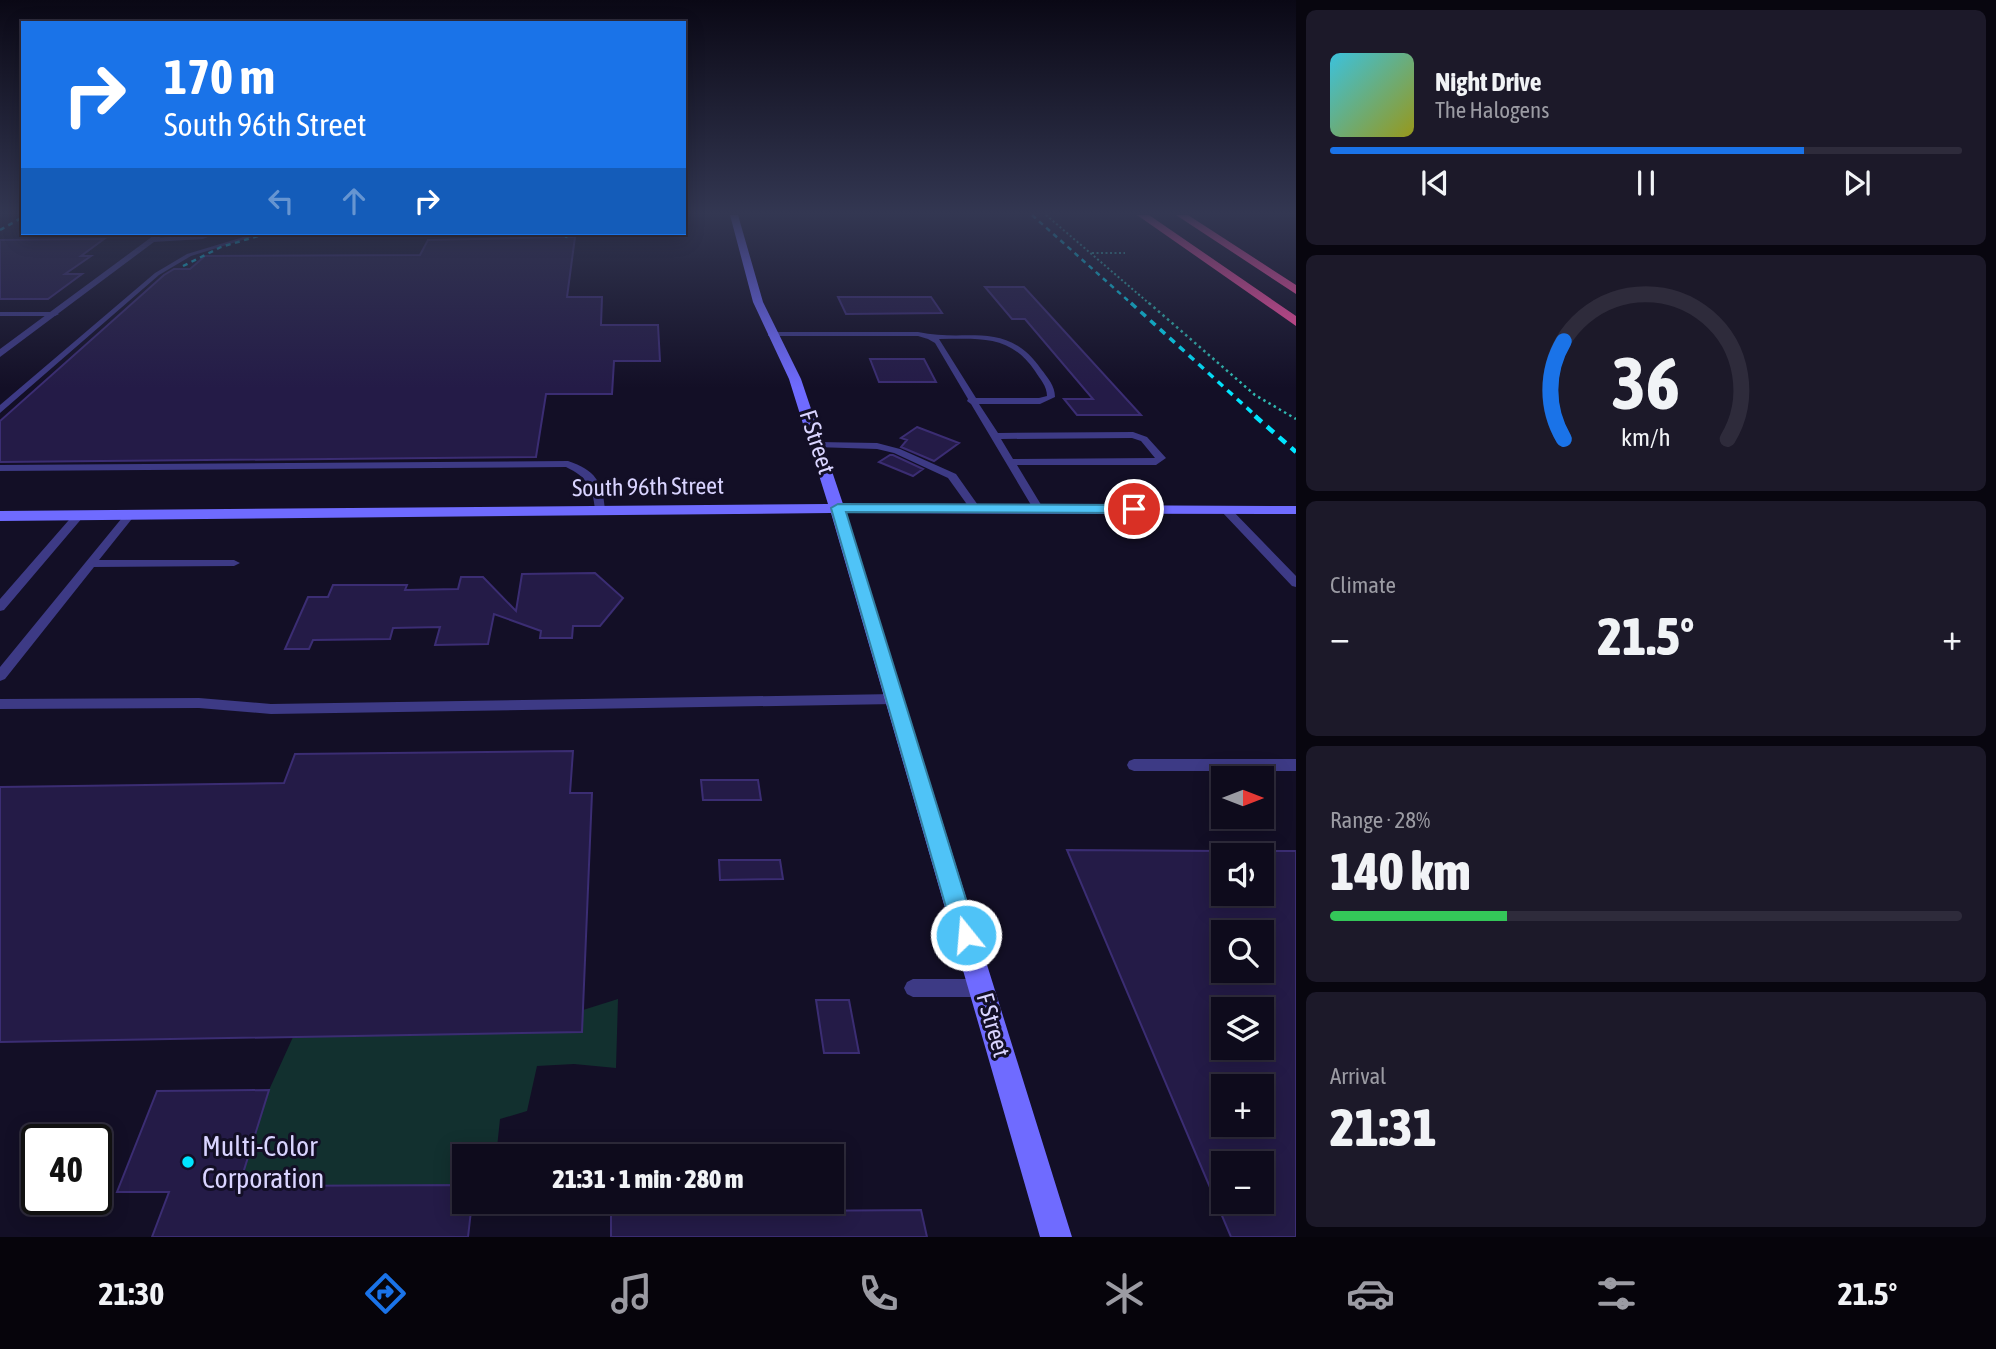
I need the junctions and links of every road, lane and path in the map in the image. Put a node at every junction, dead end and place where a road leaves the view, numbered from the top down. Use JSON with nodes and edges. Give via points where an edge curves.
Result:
{"nodes":[{"id":1,"x":110,"y":273,"type":"edge"},
{"id":2,"x":159,"y":273,"type":"edge"},
{"id":3,"x":750,"y":273,"type":"edge"},
{"id":4,"x":1113,"y":273,"type":"edge"},
{"id":5,"x":1225,"y":273,"type":"edge"},
{"id":6,"x":1270,"y":273,"type":"edge"},
{"id":7,"x":1296,"y":290,"type":"edge"},
{"id":8,"x":0,"y":314,"type":"edge"},
{"id":9,"x":55,"y":314,"type":"junction"},
{"id":10,"x":1296,"y":322,"type":"edge"},
{"id":11,"x":771,"y":334,"type":"junction"},
{"id":12,"x":931,"y":337,"type":"junction"},
{"id":13,"x":0,"y":355,"type":"edge"},
{"id":14,"x":971,"y":401,"type":"junction"},
{"id":15,"x":0,"y":410,"type":"edge"},
{"id":16,"x":1296,"y":419,"type":"edge"},
{"id":17,"x":993,"y":436,"type":"junction"},
{"id":18,"x":818,"y":445,"type":"junction"},
{"id":19,"x":1010,"y":462,"type":"junction"},
{"id":20,"x":0,"y":468,"type":"edge"},
{"id":21,"x":838,"y":508,"type":"junction"},
{"id":22,"x":975,"y":508,"type":"junction"},
{"id":23,"x":1038,"y":508,"type":"junction"},
{"id":24,"x":600,"y":510,"type":"junction"},
{"id":25,"x":1226,"y":510,"type":"junction"},
{"id":26,"x":1296,"y":510,"type":"edge"},
{"id":27,"x":79,"y":515,"type":"junction"},
{"id":28,"x":130,"y":515,"type":"junction"},
{"id":29,"x":0,"y":516,"type":"edge"},
{"id":30,"x":234,"y":563,"type":"dead end"},
{"id":31,"x":91,"y":564,"type":"junction"},
{"id":32,"x":1296,"y":583,"type":"edge"},
{"id":33,"x":0,"y":607,"type":"edge"},
{"id":34,"x":0,"y":676,"type":"edge"},
{"id":35,"x":895,"y":699,"type":"junction"},
{"id":36,"x":0,"y":704,"type":"edge"},
{"id":37,"x":1134,"y":765,"type":"dead end"},
{"id":38,"x":1296,"y":765,"type":"edge"},
{"id":39,"x":913,"y":988,"type":"dead end"},
{"id":40,"x":982,"y":988,"type":"junction"},
{"id":41,"x":1056,"y":1237,"type":"edge"}],
"edges":[{"from":1,"to":9,"type":"street"},
{"from":2,"to":15,"type":"lane"},
{"from":3,"to":11,"type":"street","name":"F Street"},
{"from":4,"to":16,"type":"path","via":[[1255,395]]},
{"from":5,"to":10,"type":"highway"},
{"from":6,"to":7,"type":"highway"},
{"from":8,"to":9,"type":"lane"},
{"from":9,"to":13,"type":"street"},
{"from":11,"to":12,"type":"lane"},
{"from":11,"to":18,"type":"street","name":"F Street","via":[[795,379]]},
{"from":12,"to":14,"type":"lane"},
{"from":12,"to":14,"type":"lane","via":[[1007,343],[1022,351],[1051,389],[1051,397],[1040,401]]},
{"from":14,"to":17,"type":"lane"},
{"from":17,"to":19,"type":"lane"},
{"from":17,"to":19,"type":"lane","via":[[1133,435],[1144,439],[1161,458],[1156,462]]},
{"from":18,"to":21,"type":"street","name":"F Street"},
{"from":18,"to":22,"type":"lane","via":[[897,451],[952,476]]},
{"from":19,"to":23,"type":"lane"},
{"from":20,"to":24,"type":"lane","via":[[568,464],[595,482]]},
{"from":21,"to":22,"type":"street","name":"South 96th Street"},
{"from":21,"to":24,"type":"street","name":"South 96th Street"},
{"from":21,"to":35,"type":"street","name":"F Street"},
{"from":22,"to":23,"type":"street","name":"South 96th Street"},
{"from":23,"to":25,"type":"street","name":"South 96th Street"},
{"from":24,"to":28,"type":"street","name":"South 96th Street"},
{"from":25,"to":26,"type":"street","name":"South 96th Street"},
{"from":25,"to":32,"type":"lane"},
{"from":27,"to":28,"type":"street","name":"South 96th Street"},
{"from":27,"to":29,"type":"street","name":"South 96th Street"},
{"from":27,"to":33,"type":"lane"},
{"from":28,"to":31,"type":"lane"},
{"from":30,"to":31,"type":"lane"},
{"from":31,"to":34,"type":"lane"},
{"from":35,"to":36,"type":"lane","via":[[271,709],[199,703]]},
{"from":35,"to":40,"type":"street","name":"F Street"},
{"from":37,"to":38,"type":"lane"},
{"from":39,"to":40,"type":"lane"},
{"from":40,"to":41,"type":"street","name":"F Street"}]}
